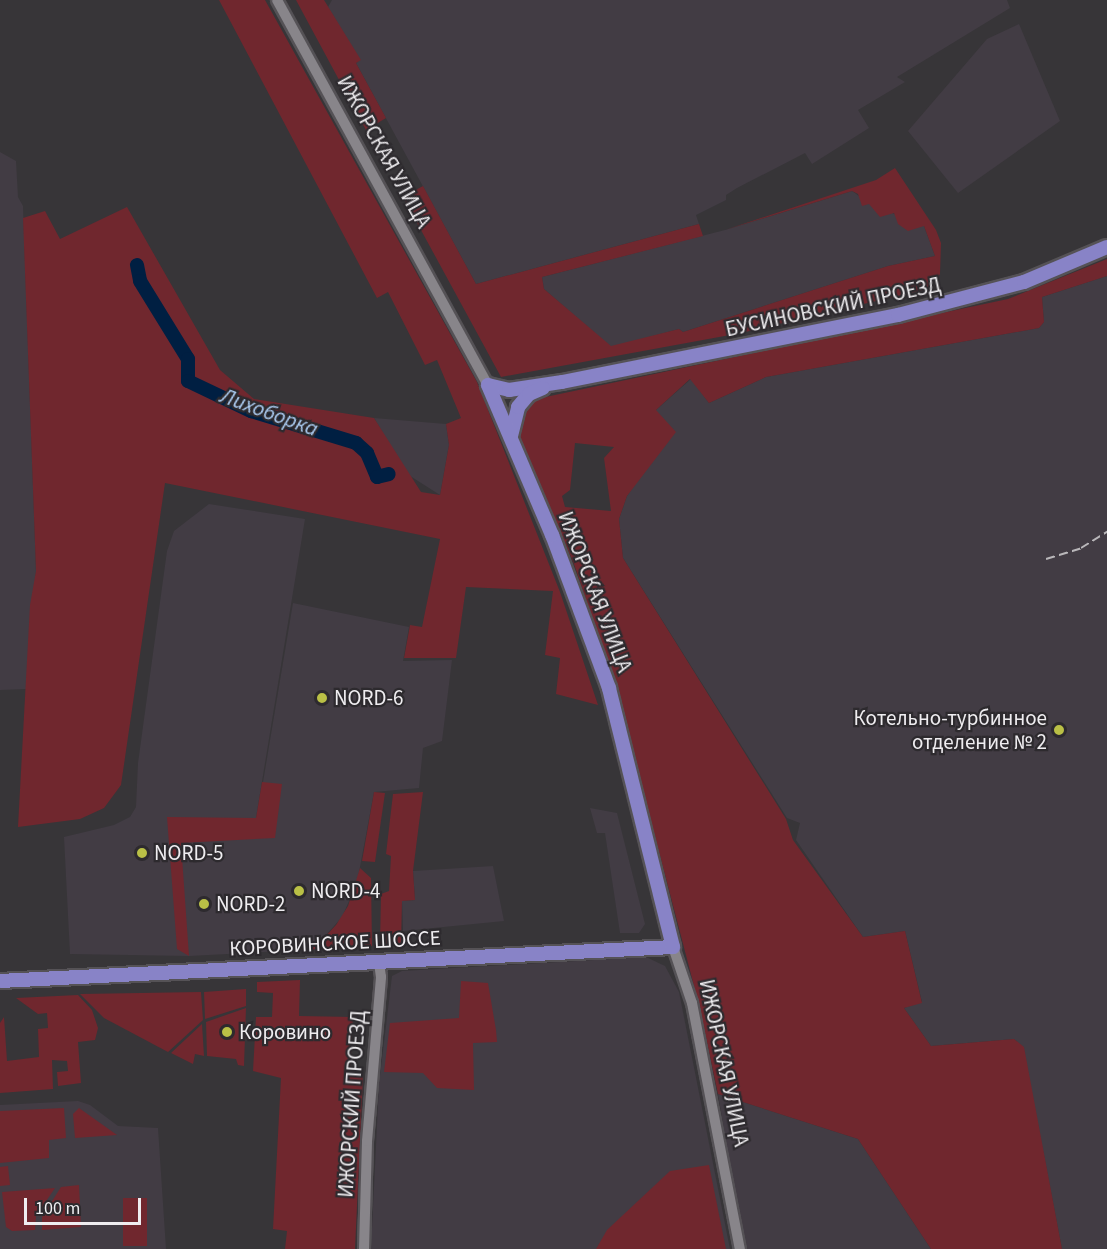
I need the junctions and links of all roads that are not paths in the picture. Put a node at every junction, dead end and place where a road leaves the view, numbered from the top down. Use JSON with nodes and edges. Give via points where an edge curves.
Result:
{"nodes":[{"id":1,"x":277,"y":0,"type":"edge"},
{"id":2,"x":1107,"y":247,"type":"edge"},
{"id":3,"x":562,"y":382,"type":"junction"},
{"id":4,"x":488,"y":385,"type":"junction"},
{"id":5,"x":512,"y":441,"type":"junction"},
{"id":6,"x":673,"y":946,"type":"junction"},
{"id":7,"x":379,"y":962,"type":"junction"},
{"id":8,"x":0,"y":981,"type":"edge"},
{"id":9,"x":364,"y":1249,"type":"edge"},
{"id":10,"x":740,"y":1249,"type":"edge"}],
"edges":[{"from":1,"to":4,"type":"street","name":"ИЖОРСКАЯ УЛИЦА"},
{"from":2,"to":3,"type":"main road","name":"БУСИНОВСКИЙ ПРОЕЗД","via":[[1024,282],[964,299],[683,361]]},
{"from":3,"to":4,"type":"main road","via":[[509,390]]},
{"from":3,"to":5,"type":"main road","via":[[524,399],[514,416]]},
{"from":4,"to":5,"type":"main road","name":"ИЖОРСКАЯ УЛИЦА"},
{"from":5,"to":6,"type":"main road","name":"ИЖОРСКАЯ УЛИЦА","via":[[557,546],[609,688]]},
{"from":6,"to":7,"type":"main road","name":"КОРОВИНСКОЕ ШОССЕ"},
{"from":6,"to":10,"type":"street","name":"ИЖОРСКАЯ УЛИЦА","via":[[692,1003]]},
{"from":7,"to":8,"type":"main road","name":"КОРОВИНСКОЕ ШОССЕ"},
{"from":7,"to":9,"type":"street","name":"ИЖОРСКИЙ ПРОЕЗД"}]}
